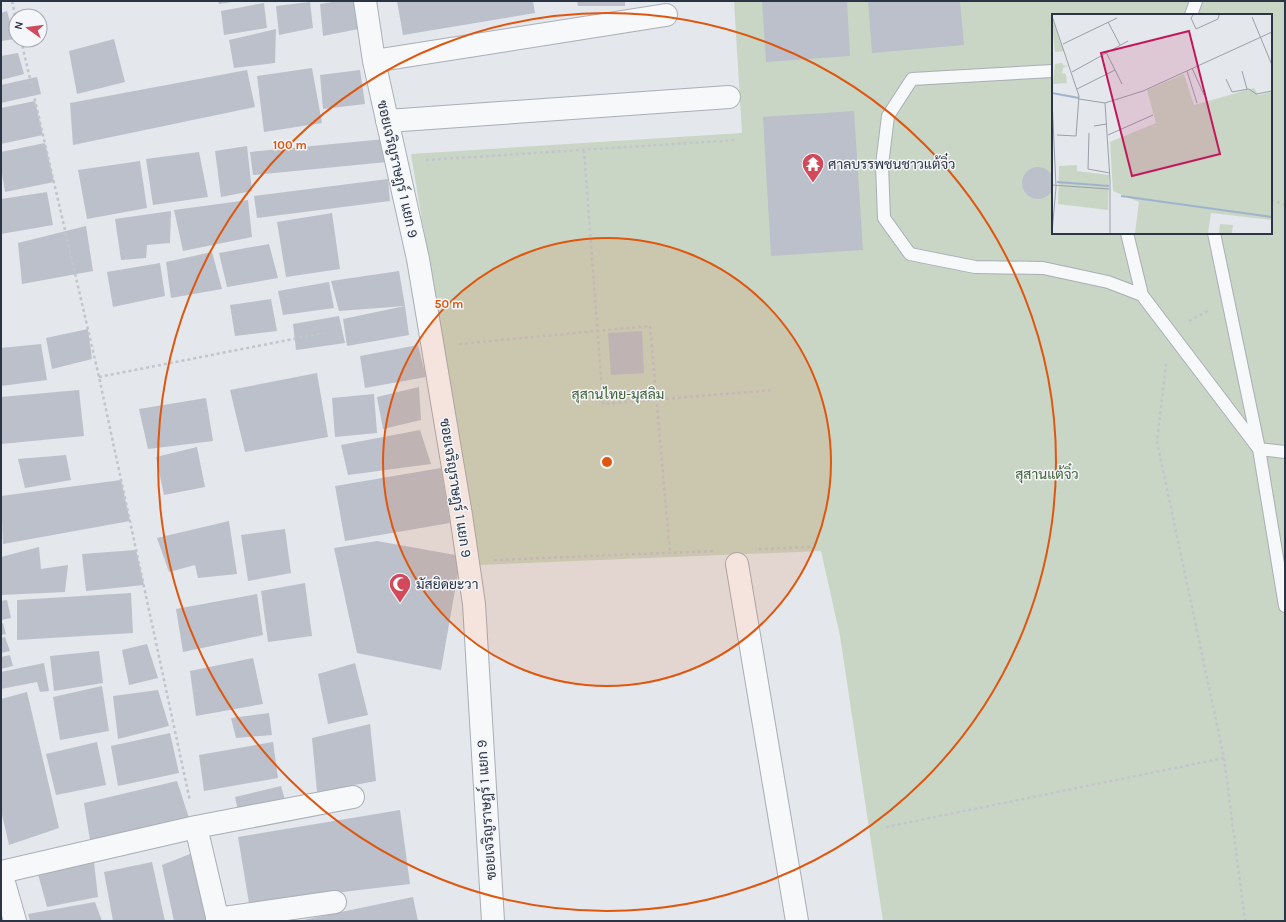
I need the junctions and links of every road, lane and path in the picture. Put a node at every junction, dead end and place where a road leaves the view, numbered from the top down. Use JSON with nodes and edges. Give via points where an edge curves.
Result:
{"nodes":[{"id":1,"x":365,"y":1,"type":"edge"},
{"id":2,"x":1196,"y":1,"type":"edge"},
{"id":3,"x":1191,"y":14,"type":"edge"},
{"id":4,"x":666,"y":15,"type":"dead end"},
{"id":5,"x":23,"y":48,"type":"edge"},
{"id":6,"x":374,"y":61,"type":"junction"},
{"id":7,"x":1052,"y":70,"type":"edge"},
{"id":8,"x":729,"y":96,"type":"dead end"},
{"id":9,"x":387,"y":122,"type":"junction"},
{"id":10,"x":737,"y":140,"type":"dead end"},
{"id":11,"x":584,"y":150,"type":"junction"},
{"id":12,"x":426,"y":160,"type":"dead end"},
{"id":13,"x":1272,"y":200,"type":"edge"},
{"id":14,"x":1285,"y":205,"type":"edge"},
{"id":15,"x":1127,"y":234,"type":"edge"},
{"id":16,"x":1214,"y":234,"type":"edge"},
{"id":17,"x":1142,"y":295,"type":"junction"},
{"id":18,"x":1228,"y":300,"type":"junction"},
{"id":19,"x":597,"y":331,"type":"junction"},
{"id":20,"x":1170,"y":332,"type":"junction"},
{"id":21,"x":324,"y":333,"type":"dead end"},
{"id":22,"x":433,"y":347,"type":"junction"},
{"id":23,"x":99,"y":377,"type":"junction"},
{"id":24,"x":773,"y":390,"type":"dead end"},
{"id":25,"x":657,"y":400,"type":"junction"},
{"id":26,"x":1259,"y":449,"type":"junction"},
{"id":27,"x":1285,"y":452,"type":"edge"},
{"id":28,"x":812,"y":547,"type":"dead end"},
{"id":29,"x":757,"y":549,"type":"dead end"},
{"id":30,"x":718,"y":551,"type":"dead end"},
{"id":31,"x":670,"y":553,"type":"junction"},
{"id":32,"x":489,"y":561,"type":"dead end"},
{"id":33,"x":737,"y":564,"type":"dead end"},
{"id":34,"x":1285,"y":606,"type":"edge"},
{"id":35,"x":1224,"y":758,"type":"junction"},
{"id":36,"x":353,"y":797,"type":"dead end"},
{"id":37,"x":196,"y":827,"type":"junction"},
{"id":38,"x":886,"y":827,"type":"dead end"},
{"id":39,"x":1,"y":872,"type":"edge"},
{"id":40,"x":335,"y":902,"type":"dead end"},
{"id":41,"x":217,"y":920,"type":"edge"},
{"id":42,"x":15,"y":921,"type":"edge"},
{"id":43,"x":493,"y":921,"type":"edge"},
{"id":44,"x":797,"y":921,"type":"edge"},
{"id":45,"x":1245,"y":921,"type":"edge"}],
"edges":[{"from":1,"to":6,"type":"street","name":"ซอยเจริญราษฎร์ 1 แยก 9"},
{"from":2,"to":3,"type":"lane"},
{"from":4,"to":6,"type":"street"},
{"from":5,"to":23,"type":"path"},
{"from":6,"to":9,"type":"street","name":"ซอยเจริญราษฎร์ 1 แยก 9"},
{"from":7,"to":17,"type":"lane","via":[[912,79],[888,116],[882,165],[884,218],[910,254],[975,267],[1043,268],[1108,282]]},
{"from":8,"to":9,"type":"street"},
{"from":9,"to":22,"type":"street","name":"ซอยเจริญราษฎร์ 1 แยก 9","via":[[418,259]]},
{"from":10,"to":11,"type":"path"},
{"from":11,"to":12,"type":"path"},
{"from":11,"to":19,"type":"path"},
{"from":13,"to":14,"type":"path"},
{"from":15,"to":17,"type":"lane"},
{"from":16,"to":18,"type":"lane"},
{"from":17,"to":20,"type":"lane"},
{"from":18,"to":20,"type":"path"},
{"from":18,"to":26,"type":"lane"},
{"from":19,"to":22,"type":"path"},
{"from":19,"to":25,"type":"path","via":[[603,404]]},
{"from":19,"to":25,"type":"path","via":[[650,326]]},
{"from":20,"to":26,"type":"lane"},
{"from":20,"to":35,"type":"path","via":[[1157,442]]},
{"from":21,"to":23,"type":"path"},
{"from":22,"to":43,"type":"street","name":"ซอยเจริญราษฎร์ 1 แยก 9","via":[[474,604]]},
{"from":23,"to":37,"type":"path"},
{"from":24,"to":25,"type":"path"},
{"from":25,"to":31,"type":"path"},
{"from":26,"to":27,"type":"lane"},
{"from":26,"to":34,"type":"lane"},
{"from":28,"to":29,"type":"path"},
{"from":30,"to":31,"type":"path"},
{"from":31,"to":32,"type":"path"},
{"from":33,"to":44,"type":"street"},
{"from":35,"to":38,"type":"path"},
{"from":35,"to":45,"type":"path"},
{"from":36,"to":37,"type":"street"},
{"from":37,"to":39,"type":"street"},
{"from":37,"to":41,"type":"street"},
{"from":39,"to":42,"type":"street"},
{"from":40,"to":41,"type":"street"}]}
